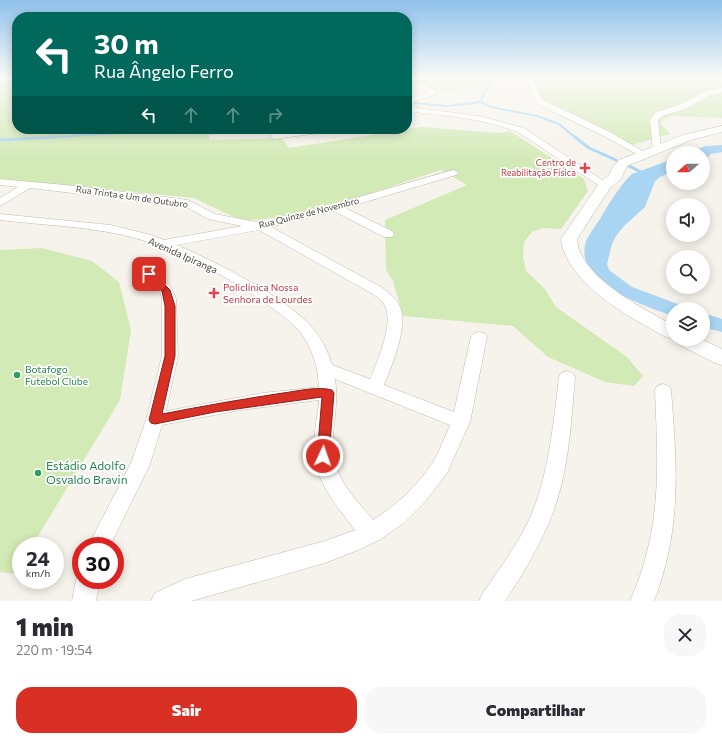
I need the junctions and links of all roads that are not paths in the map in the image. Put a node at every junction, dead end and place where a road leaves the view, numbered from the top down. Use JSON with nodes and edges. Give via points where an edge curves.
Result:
{"nodes":[{"id":1,"x":548,"y":106,"type":"edge"},
{"id":2,"x":684,"y":106,"type":"edge"},
{"id":3,"x":412,"y":111,"type":"edge"},
{"id":4,"x":722,"y":129,"type":"edge"},
{"id":5,"x":289,"y":134,"type":"edge"},
{"id":6,"x":274,"y":136,"type":"dead end"},
{"id":7,"x":656,"y":149,"type":"junction"},
{"id":8,"x":643,"y":154,"type":"junction"},
{"id":9,"x":453,"y":173,"type":"dead end"},
{"id":10,"x":0,"y":182,"type":"edge"},
{"id":11,"x":29,"y":184,"type":"junction"},
{"id":12,"x":605,"y":185,"type":"junction"},
{"id":13,"x":0,"y":203,"type":"edge"},
{"id":14,"x":334,"y":207,"type":"junction"},
{"id":15,"x":0,"y":217,"type":"edge"},
{"id":16,"x":261,"y":226,"type":"junction"},
{"id":17,"x":388,"y":234,"type":"dead end"},
{"id":18,"x":163,"y":244,"type":"junction"},
{"id":19,"x":146,"y":270,"type":"dead end"},
{"id":20,"x":666,"y":329,"type":"edge"},
{"id":21,"x":479,"y":337,"type":"dead end"},
{"id":22,"x":699,"y":346,"type":"edge"},
{"id":23,"x":722,"y":358,"type":"edge"},
{"id":24,"x":324,"y":368,"type":"junction"},
{"id":25,"x":567,"y":376,"type":"dead end"},
{"id":26,"x":375,"y":387,"type":"junction"},
{"id":27,"x":663,"y":390,"type":"dead end"},
{"id":28,"x":328,"y":393,"type":"junction"},
{"id":29,"x":155,"y":420,"type":"junction"},
{"id":30,"x":461,"y":422,"type":"junction"},
{"id":31,"x":371,"y":533,"type":"junction"},
{"id":32,"x":104,"y":537,"type":"edge"},
{"id":33,"x":86,"y":589,"type":"edge"},
{"id":34,"x":84,"y":601,"type":"edge"},
{"id":35,"x":163,"y":601,"type":"edge"},
{"id":36,"x":491,"y":601,"type":"edge"},
{"id":37,"x":642,"y":601,"type":"edge"}],
"edges":[{"from":1,"to":8,"type":"street"},
{"from":2,"to":7,"type":"street","via":[[660,114],[654,120]]},
{"from":3,"to":12,"type":"street","via":[[509,124]]},
{"from":4,"to":7,"type":"street","via":[[699,133]]},
{"from":5,"to":6,"type":"street"},
{"from":7,"to":8,"type":"street"},
{"from":8,"to":12,"type":"street","via":[[621,165],[615,177]]},
{"from":9,"to":14,"type":"street","name":"Rua Quinze de Novembro"},
{"from":10,"to":11,"type":"street","name":"Rua Trinta e Um de Outubro"},
{"from":11,"to":13,"type":"street"},
{"from":11,"to":16,"type":"street","name":"Rua Trinta e Um de Outubro","via":[[184,202],[212,217]]},
{"from":12,"to":20,"type":"street","via":[[569,239],[572,256],[597,283],[619,301]]},
{"from":14,"to":16,"type":"street","name":"Rua Quinze de Novembro"},
{"from":14,"to":17,"type":"street"},
{"from":15,"to":18,"type":"street","name":"Avenida Ipiranga","via":[[127,232]]},
{"from":16,"to":18,"type":"street","name":"Rua Quinze de Novembro"},
{"from":16,"to":26,"type":"street","via":[[376,290],[393,306],[395,320],[385,364]]},
{"from":18,"to":24,"type":"street","name":"Avenida Ipiranga","via":[[237,280],[292,317],[308,332],[319,348]]},
{"from":19,"to":29,"type":"street","via":[[166,290],[170,306],[170,356]]},
{"from":21,"to":30,"type":"street"},
{"from":22,"to":23,"type":"street"},
{"from":24,"to":26,"type":"street"},
{"from":24,"to":28,"type":"street","name":"Avenida Ipiranga"},
{"from":25,"to":36,"type":"street","via":[[557,461],[544,508],[528,545]]},
{"from":26,"to":30,"type":"street"},
{"from":27,"to":37,"type":"street","via":[[666,501],[661,543]]},
{"from":28,"to":29,"type":"street","via":[[215,407]]},
{"from":28,"to":31,"type":"street","name":"Avenida Ipiranga","via":[[323,456],[328,475]]},
{"from":29,"to":32,"type":"street","via":[[140,464]]},
{"from":30,"to":31,"type":"street","via":[[440,467],[417,497],[396,516]]},
{"from":31,"to":35,"type":"street","via":[[350,544],[185,591]]},
{"from":33,"to":34,"type":"street"}]}
